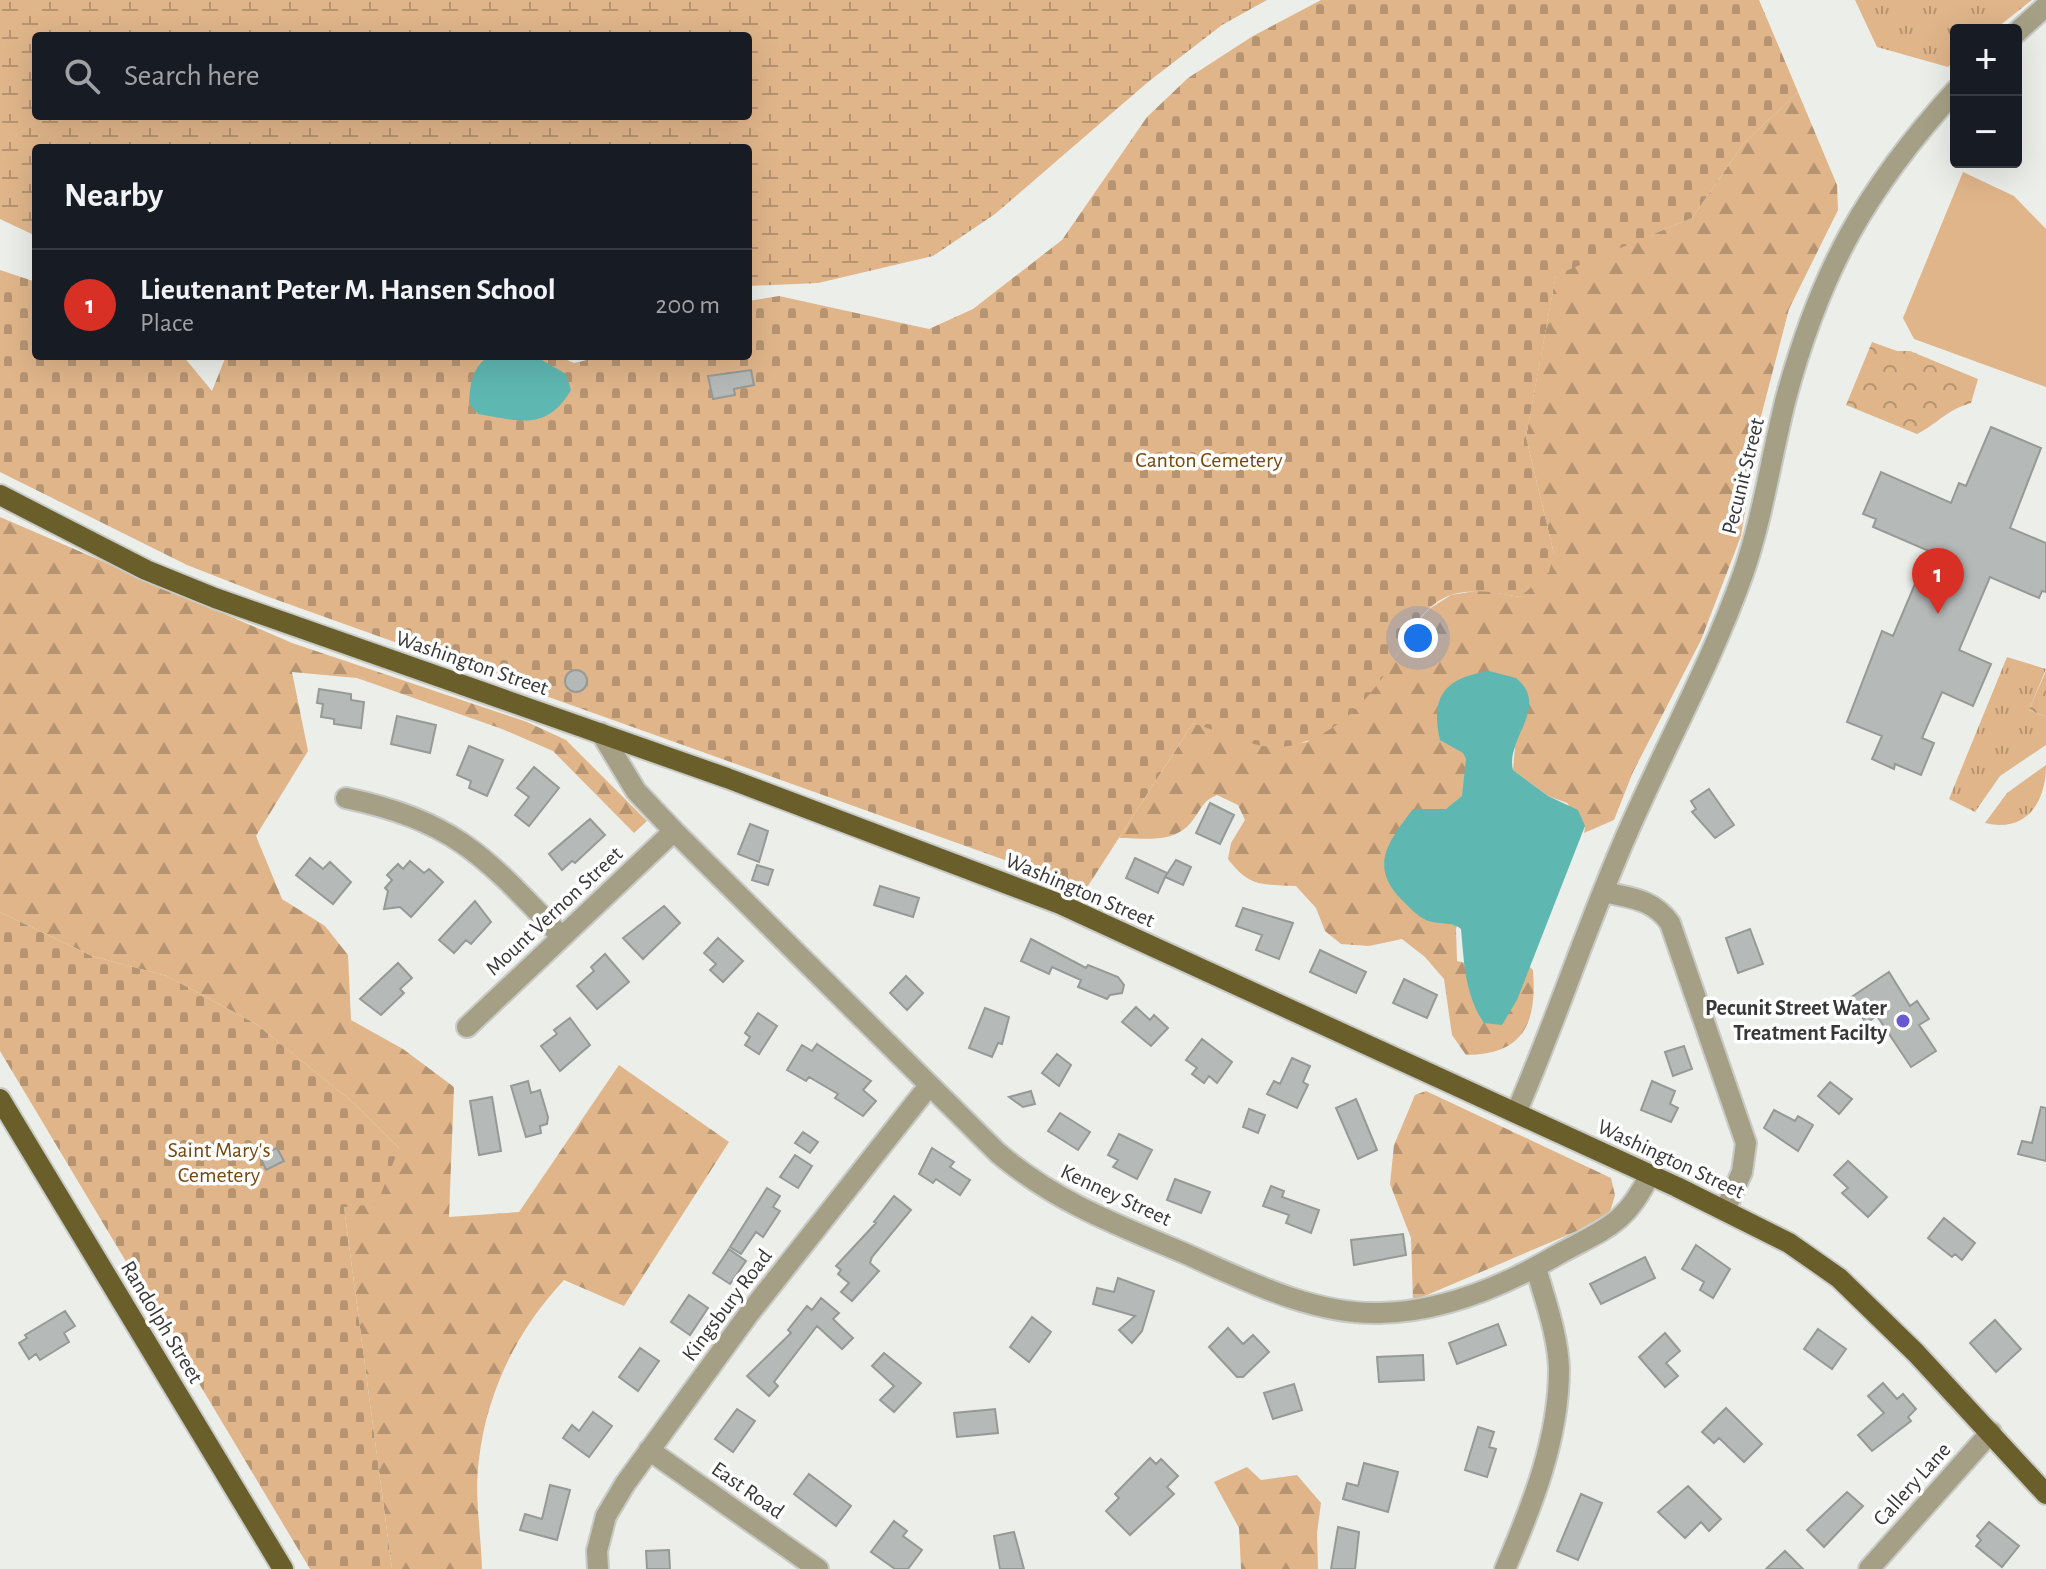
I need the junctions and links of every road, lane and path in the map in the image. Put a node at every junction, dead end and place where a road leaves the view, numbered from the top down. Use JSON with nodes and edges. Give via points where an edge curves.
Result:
{"nodes":[{"id":1,"x":2046,"y":6,"type":"edge"},
{"id":2,"x":2022,"y":28,"type":"edge"},
{"id":3,"x":1951,"y":96,"type":"edge"},
{"id":4,"x":0,"y":495,"type":"edge"},
{"id":5,"x":601,"y":733,"type":"junction"},
{"id":6,"x":346,"y":798,"type":"dead end"},
{"id":7,"x":674,"y":831,"type":"junction"},
{"id":8,"x":1604,"y":892,"type":"junction"},
{"id":9,"x":561,"y":936,"type":"junction"},
{"id":10,"x":467,"y":1027,"type":"dead end"},
{"id":11,"x":928,"y":1087,"type":"junction"},
{"id":12,"x":0,"y":1099,"type":"edge"},
{"id":13,"x":1516,"y":1113,"type":"junction"},
{"id":14,"x":1650,"y":1174,"type":"junction"},
{"id":15,"x":1725,"y":1210,"type":"junction"},
{"id":16,"x":1536,"y":1268,"type":"junction"},
{"id":17,"x":1991,"y":1432,"type":"junction"},
{"id":18,"x":649,"y":1450,"type":"junction"},
{"id":19,"x":2046,"y":1494,"type":"edge"},
{"id":20,"x":283,"y":1569,"type":"edge"},
{"id":21,"x":598,"y":1569,"type":"edge"},
{"id":22,"x":818,"y":1569,"type":"edge"},
{"id":23,"x":1505,"y":1569,"type":"edge"},
{"id":24,"x":1869,"y":1569,"type":"edge"}],
"edges":[{"from":1,"to":2,"type":"street"},
{"from":3,"to":8,"type":"street","name":"Pecunit Street","via":[[1886,173],[1837,252],[1786,400],[1743,575]]},
{"from":4,"to":5,"type":"main road","name":"Washington Street","via":[[146,570],[215,598]]},
{"from":5,"to":7,"type":"street","name":"Kenney Street","via":[[636,791]]},
{"from":5,"to":13,"type":"main road","name":"Washington Street","via":[[1060,904]]},
{"from":6,"to":9,"type":"street","via":[[389,807],[468,844]]},
{"from":7,"to":9,"type":"street","name":"Mount Vernon Street"},
{"from":7,"to":11,"type":"street","name":"Kenney Street"},
{"from":8,"to":13,"type":"street","name":"Pecunit Street"},
{"from":8,"to":15,"type":"street","via":[[1649,902],[1670,923],[1746,1143],[1742,1172]]},
{"from":9,"to":10,"type":"street","name":"Mount Vernon Street"},
{"from":11,"to":16,"type":"street","name":"Kenney Street","via":[[1029,1179],[1085,1212],[1300,1300],[1367,1313],[1423,1309]]},
{"from":11,"to":18,"type":"street","name":"Kingsbury Road"},
{"from":12,"to":20,"type":"main road","name":"Randolph Street"},
{"from":13,"to":14,"type":"main road","name":"Washington Street"},
{"from":14,"to":15,"type":"main road","name":"Washington Street"},
{"from":14,"to":16,"type":"street","name":"Kenney Street","via":[[1627,1215]]},
{"from":15,"to":17,"type":"main road","name":"Washington Street","via":[[1789,1243],[1839,1278]]},
{"from":16,"to":23,"type":"street","via":[[1559,1367],[1555,1417],[1539,1486]]},
{"from":17,"to":19,"type":"main road","name":"Washington Street"},
{"from":17,"to":24,"type":"street","name":"Callery Lane"},
{"from":18,"to":21,"type":"street","name":"Kingsbury Road","via":[[606,1516]]},
{"from":18,"to":22,"type":"street","name":"East Road"}]}
